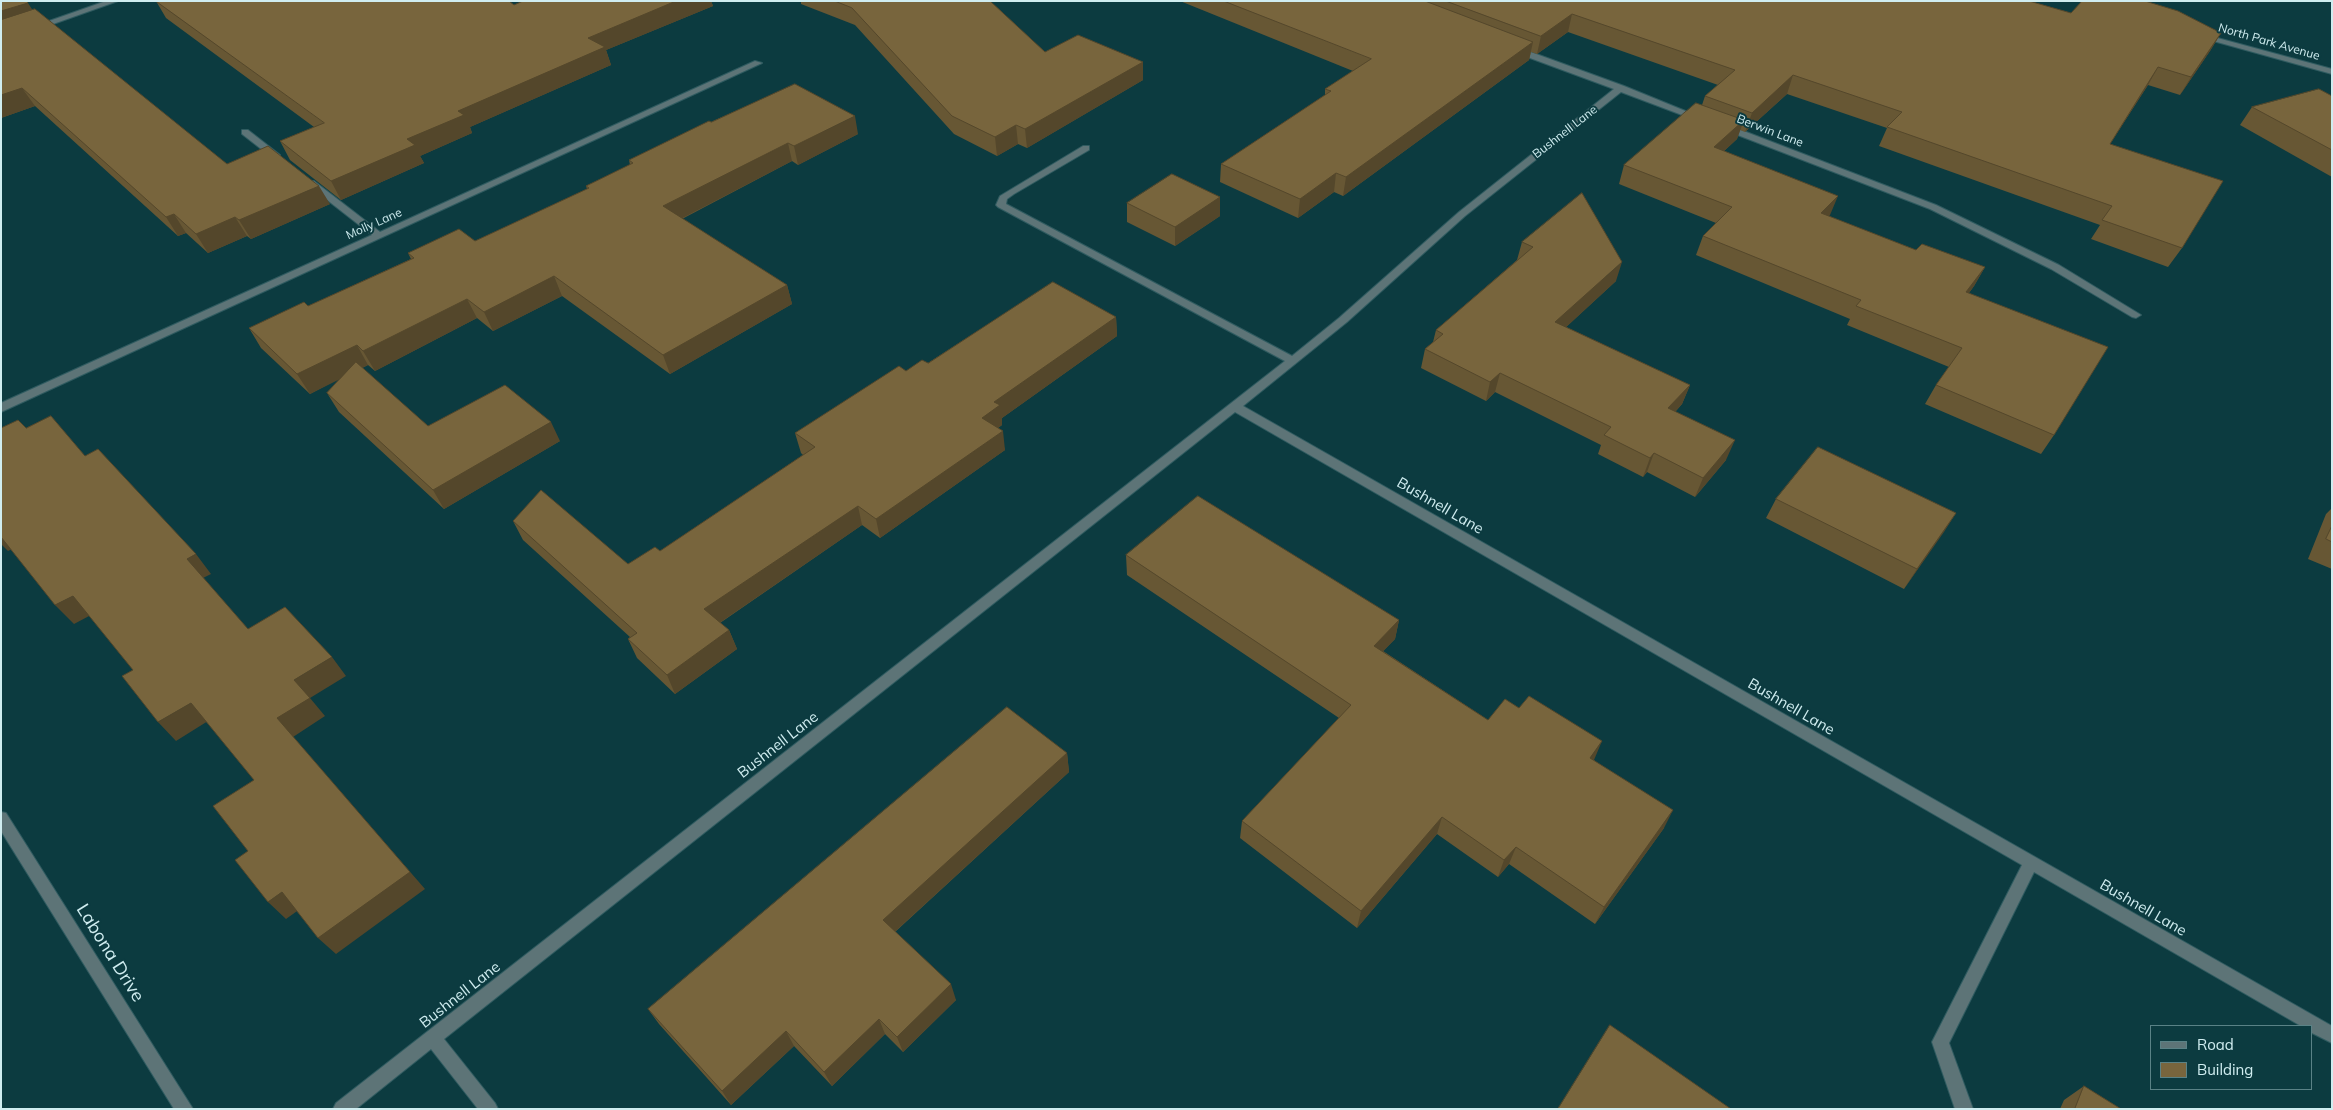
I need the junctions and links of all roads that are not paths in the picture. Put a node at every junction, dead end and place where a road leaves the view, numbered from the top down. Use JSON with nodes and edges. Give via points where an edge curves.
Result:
{"nodes":[{"id":1,"x":114,"y":1,"type":"edge"},
{"id":2,"x":29,"y":29,"type":"edge"},
{"id":3,"x":2189,"y":31,"type":"edge"},
{"id":4,"x":1501,"y":45,"type":"edge"},
{"id":5,"x":758,"y":63,"type":"dead end"},
{"id":6,"x":2332,"y":72,"type":"edge"},
{"id":7,"x":1620,"y":88,"type":"junction"},
{"id":8,"x":245,"y":132,"type":"dead end"},
{"id":9,"x":1086,"y":148,"type":"dead end"},
{"id":10,"x":284,"y":163,"type":"edge"},
{"id":11,"x":300,"y":175,"type":"edge"},
{"id":12,"x":378,"y":236,"type":"junction"},
{"id":13,"x":2136,"y":315,"type":"dead end"},
{"id":14,"x":1293,"y":361,"type":"junction"},
{"id":15,"x":1235,"y":407,"type":"junction"},
{"id":16,"x":1,"y":408,"type":"edge"},
{"id":17,"x":1,"y":818,"type":"edge"},
{"id":18,"x":2031,"y":862,"type":"junction"},
{"id":19,"x":2332,"y":1035,"type":"edge"},
{"id":20,"x":433,"y":1038,"type":"junction"},
{"id":21,"x":184,"y":1109,"type":"edge"},
{"id":22,"x":342,"y":1109,"type":"edge"},
{"id":23,"x":489,"y":1109,"type":"edge"},
{"id":24,"x":1964,"y":1109,"type":"edge"}],
"edges":[{"from":1,"to":2,"type":"street"},
{"from":3,"to":6,"type":"street","name":"North Park Avenue"},
{"from":4,"to":7,"type":"street","name":"Berwin Lane"},
{"from":5,"to":12,"type":"street","name":"Molly Lane"},
{"from":7,"to":13,"type":"street","name":"Berwin Lane","via":[[1933,207],[2055,267]]},
{"from":7,"to":14,"type":"street","name":"Bushnell Lane","via":[[1462,214]]},
{"from":8,"to":10,"type":"street"},
{"from":9,"to":14,"type":"street","via":[[1011,192],[1003,198],[1001,205]]},
{"from":11,"to":12,"type":"street"},
{"from":12,"to":16,"type":"street","name":"Molly Lane"},
{"from":14,"to":15,"type":"street","name":"Bushnell Lane"},
{"from":15,"to":18,"type":"street","name":"Bushnell Lane"},
{"from":15,"to":20,"type":"street","name":"Bushnell Lane"},
{"from":17,"to":21,"type":"street","name":"Labona Drive"},
{"from":18,"to":19,"type":"street","name":"Bushnell Lane"},
{"from":18,"to":24,"type":"street","via":[[1940,1042]]},
{"from":20,"to":22,"type":"street","name":"Bushnell Lane"},
{"from":20,"to":23,"type":"street"}]}
